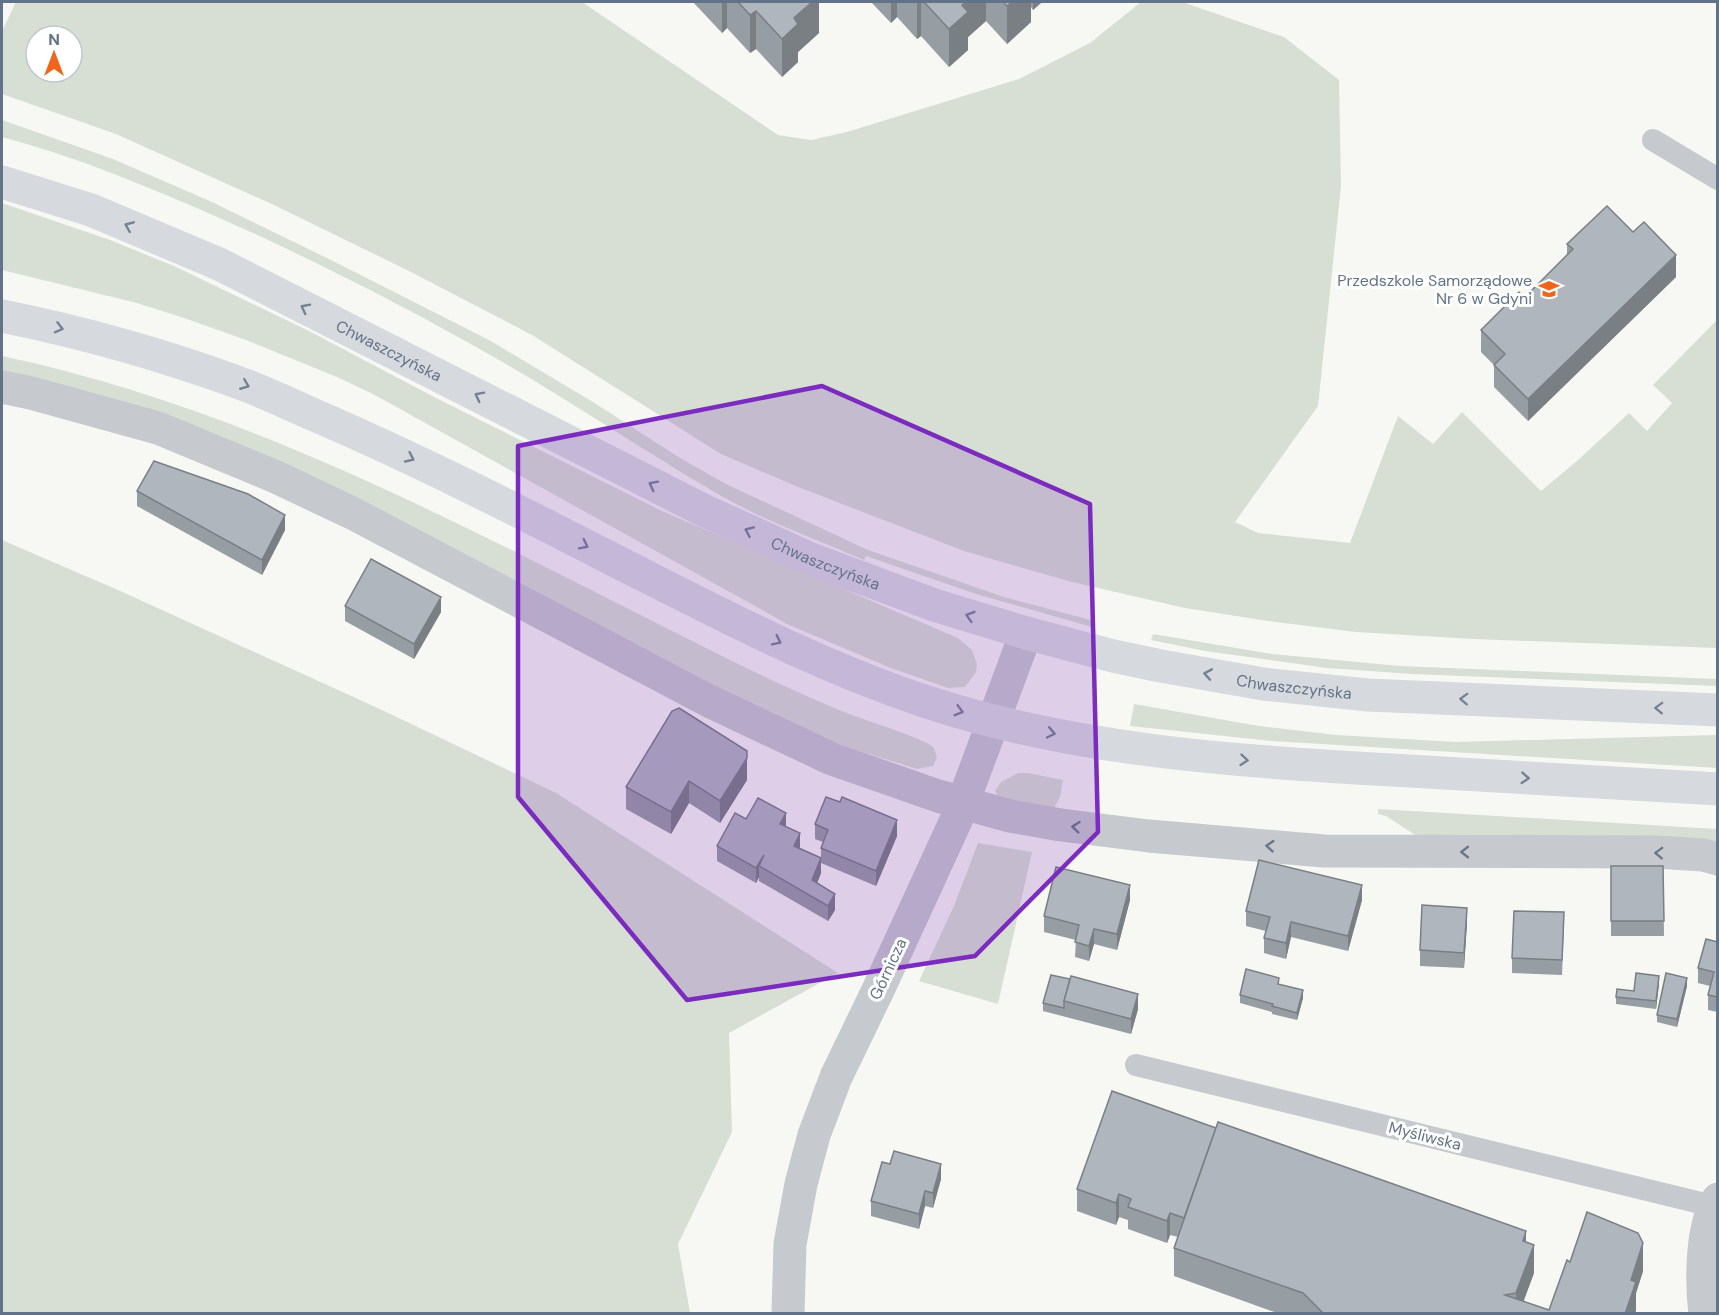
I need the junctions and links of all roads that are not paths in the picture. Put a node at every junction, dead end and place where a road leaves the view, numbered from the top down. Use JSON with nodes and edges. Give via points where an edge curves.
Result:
{"nodes":[{"id":1,"x":1653,"y":140,"type":"dead end"},
{"id":2,"x":1718,"y":179,"type":"edge"},
{"id":3,"x":2,"y":182,"type":"edge"},
{"id":4,"x":2,"y":316,"type":"edge"},
{"id":5,"x":2,"y":387,"type":"edge"},
{"id":6,"x":1026,"y":633,"type":"junction"},
{"id":7,"x":1718,"y":710,"type":"edge"},
{"id":8,"x":994,"y":721,"type":"junction"},
{"id":9,"x":1718,"y":789,"type":"edge"},
{"id":10,"x":963,"y":803,"type":"junction"},
{"id":11,"x":1718,"y":859,"type":"edge"},
{"id":12,"x":1136,"y":1065,"type":"dead end"},
{"id":13,"x":1715,"y":1203,"type":"edge"},
{"id":14,"x":788,"y":1314,"type":"edge"},
{"id":15,"x":1705,"y":1314,"type":"edge"}],
"edges":[{"from":1,"to":2,"type":"lane"},
{"from":6,"to":3,"type":"main road","name":"Chwaszczyńska","one_way":true,"via":[[934,605],[811,559],[705,511],[219,264],[91,210]]},
{"from":4,"to":8,"type":"main road","one_way":true,"via":[[114,342],[239,383],[446,475],[822,663],[927,702]]},
{"from":5,"to":10,"type":"street","via":[[158,428],[276,477],[709,700],[832,759]]},
{"from":7,"to":6,"type":"main road","name":"Chwaszczyńska","one_way":true,"via":[[1368,695],[1263,684],[1161,666]]},
{"from":6,"to":8,"type":"street","name":"Górnicza"},
{"from":8,"to":9,"type":"main road","one_way":true,"via":[[1171,754]]},
{"from":8,"to":10,"type":"street","name":"Górnicza"},
{"from":11,"to":10,"type":"street","one_way":true,"via":[[1656,852],[1324,851],[1061,825]]},
{"from":10,"to":14,"type":"street","name":"Górnicza","via":[[836,1077],[814,1136],[790,1244]]},
{"from":12,"to":13,"type":"lane","name":"Myśliwska"},
{"from":13,"to":15,"type":"street","name":"Myśliwska","via":[[1702,1291]]}]}
